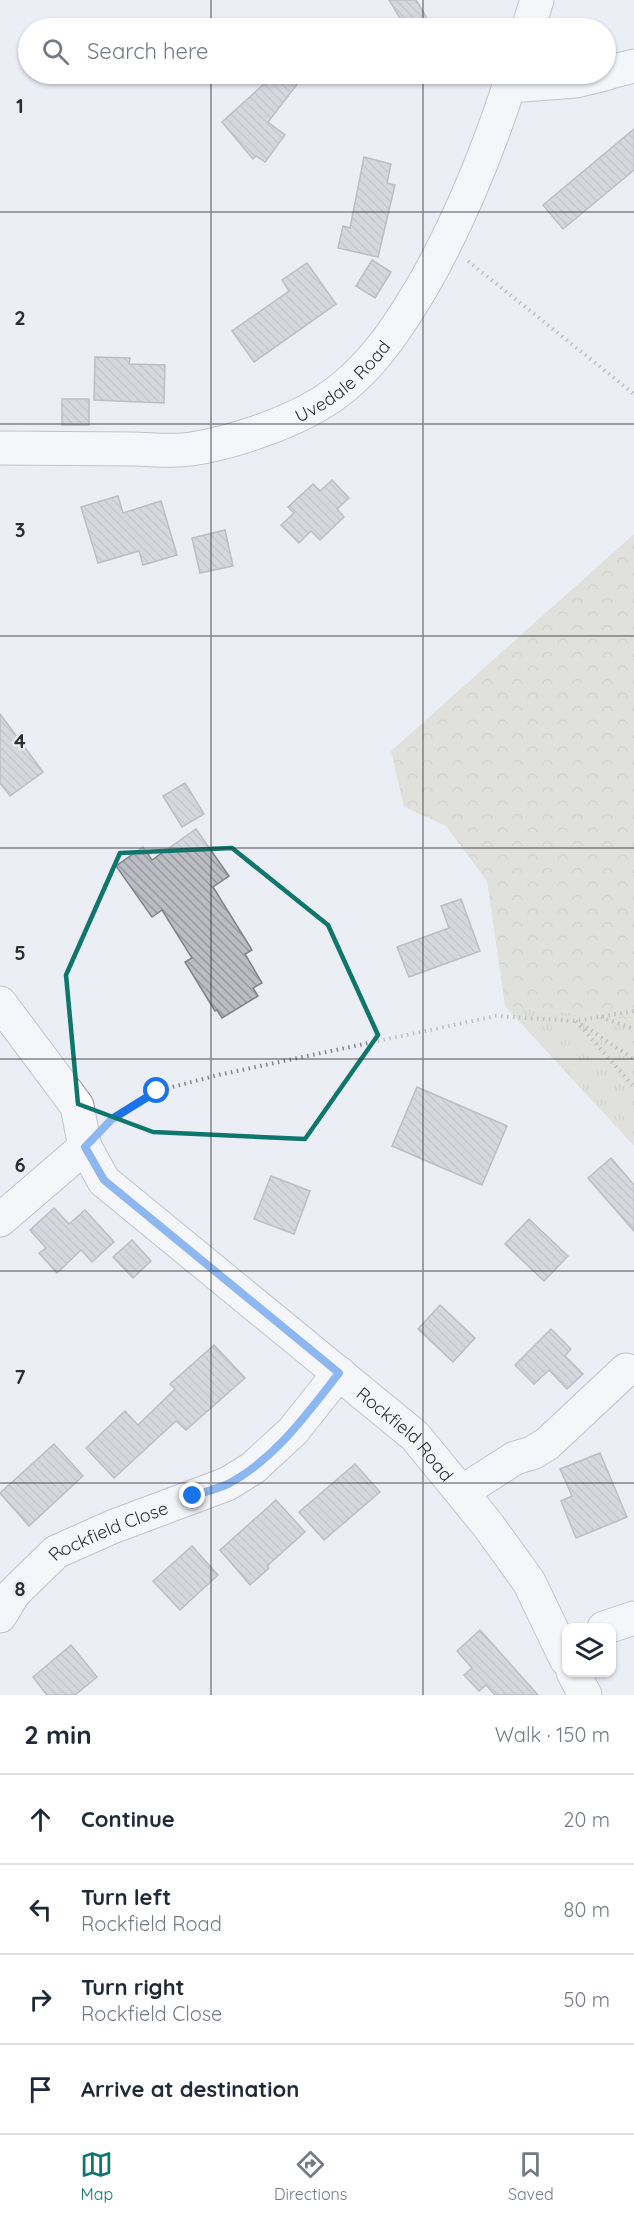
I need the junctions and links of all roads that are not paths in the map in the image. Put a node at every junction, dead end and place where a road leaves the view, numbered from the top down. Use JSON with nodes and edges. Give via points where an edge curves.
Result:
{"nodes":[{"id":1,"x":537,"y":0,"type":"edge"},
{"id":2,"x":531,"y":18,"type":"edge"},
{"id":3,"x":634,"y":66,"type":"edge"},
{"id":4,"x":616,"y":70,"type":"edge"},
{"id":5,"x":510,"y":84,"type":"edge"},
{"id":6,"x":0,"y":448,"type":"edge"},
{"id":7,"x":0,"y":1003,"type":"edge"},
{"id":8,"x":85,"y":1147,"type":"junction"},
{"id":9,"x":0,"y":1220,"type":"edge"},
{"id":10,"x":626,"y":1370,"type":"dead end"},
{"id":11,"x":339,"y":1373,"type":"junction"},
{"id":12,"x":462,"y":1492,"type":"junction"},
{"id":13,"x":0,"y":1616,"type":"edge"},
{"id":14,"x":634,"y":1618,"type":"edge"},
{"id":15,"x":616,"y":1624,"type":"edge"},
{"id":16,"x":562,"y":1643,"type":"edge"},
{"id":17,"x":576,"y":1677,"type":"edge"},
{"id":18,"x":585,"y":1695,"type":"edge"}],
"edges":[{"from":1,"to":2,"type":"street"},
{"from":3,"to":4,"type":"street"},
{"from":5,"to":6,"type":"street","name":"Uvedale Road","via":[[475,182],[447,243],[404,317],[372,360],[323,402],[236,439],[189,450]]},
{"from":7,"to":8,"type":"street","name":"Rockfield Road","via":[[77,1106]]},
{"from":8,"to":9,"type":"street"},
{"from":8,"to":11,"type":"street","name":"Rockfield Road","via":[[104,1180]]},
{"from":10,"to":12,"type":"street","via":[[547,1444],[516,1458]]},
{"from":11,"to":12,"type":"street","name":"Rockfield Road","via":[[416,1436]]},
{"from":11,"to":13,"type":"street","name":"Rockfield Close","via":[[293,1431],[253,1468],[227,1484],[56,1552],[14,1593]]},
{"from":12,"to":16,"type":"street","name":"Rockfield Road","via":[[529,1582]]},
{"from":14,"to":15,"type":"street"},
{"from":17,"to":18,"type":"street"}]}
